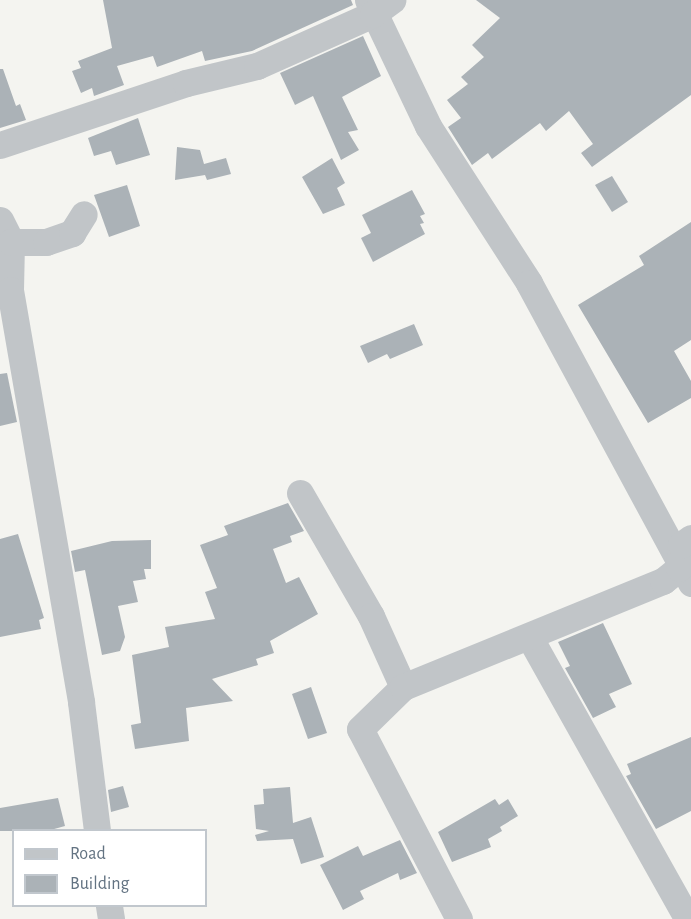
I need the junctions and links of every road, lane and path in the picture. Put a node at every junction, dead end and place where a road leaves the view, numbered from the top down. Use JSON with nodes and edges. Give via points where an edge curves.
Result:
{"nodes":[{"id":1,"x":378,"y":5,"type":"edge"},
{"id":2,"x":0,"y":145,"type":"edge"},
{"id":3,"x":84,"y":214,"type":"dead end"},
{"id":4,"x":5,"y":231,"type":"edge"},
{"id":5,"x":5,"y":292,"type":"edge"},
{"id":6,"x":300,"y":493,"type":"dead end"},
{"id":7,"x":691,"y":538,"type":"edge"},
{"id":8,"x":685,"y":576,"type":"edge"},
{"id":9,"x":530,"y":638,"type":"junction"},
{"id":10,"x":403,"y":687,"type":"junction"},
{"id":11,"x":97,"y":829,"type":"edge"},
{"id":12,"x":459,"y":919,"type":"edge"},
{"id":13,"x":688,"y":919,"type":"edge"}],
"edges":[{"from":1,"to":2,"type":"street","via":[[257,66],[186,83]]},
{"from":1,"to":8,"type":"street","via":[[428,126],[529,283]]},
{"from":3,"to":4,"type":"street","via":[[72,233],[46,242]]},
{"from":4,"to":5,"type":"street"},
{"from":5,"to":11,"type":"street","via":[[81,702]]},
{"from":6,"to":10,"type":"street","via":[[371,616]]},
{"from":7,"to":8,"type":"street","via":[[681,545]]},
{"from":8,"to":9,"type":"street","via":[[663,581]]},
{"from":9,"to":10,"type":"street","via":[[465,659]]},
{"from":9,"to":13,"type":"street"},
{"from":10,"to":12,"type":"street","via":[[360,729]]}]}
